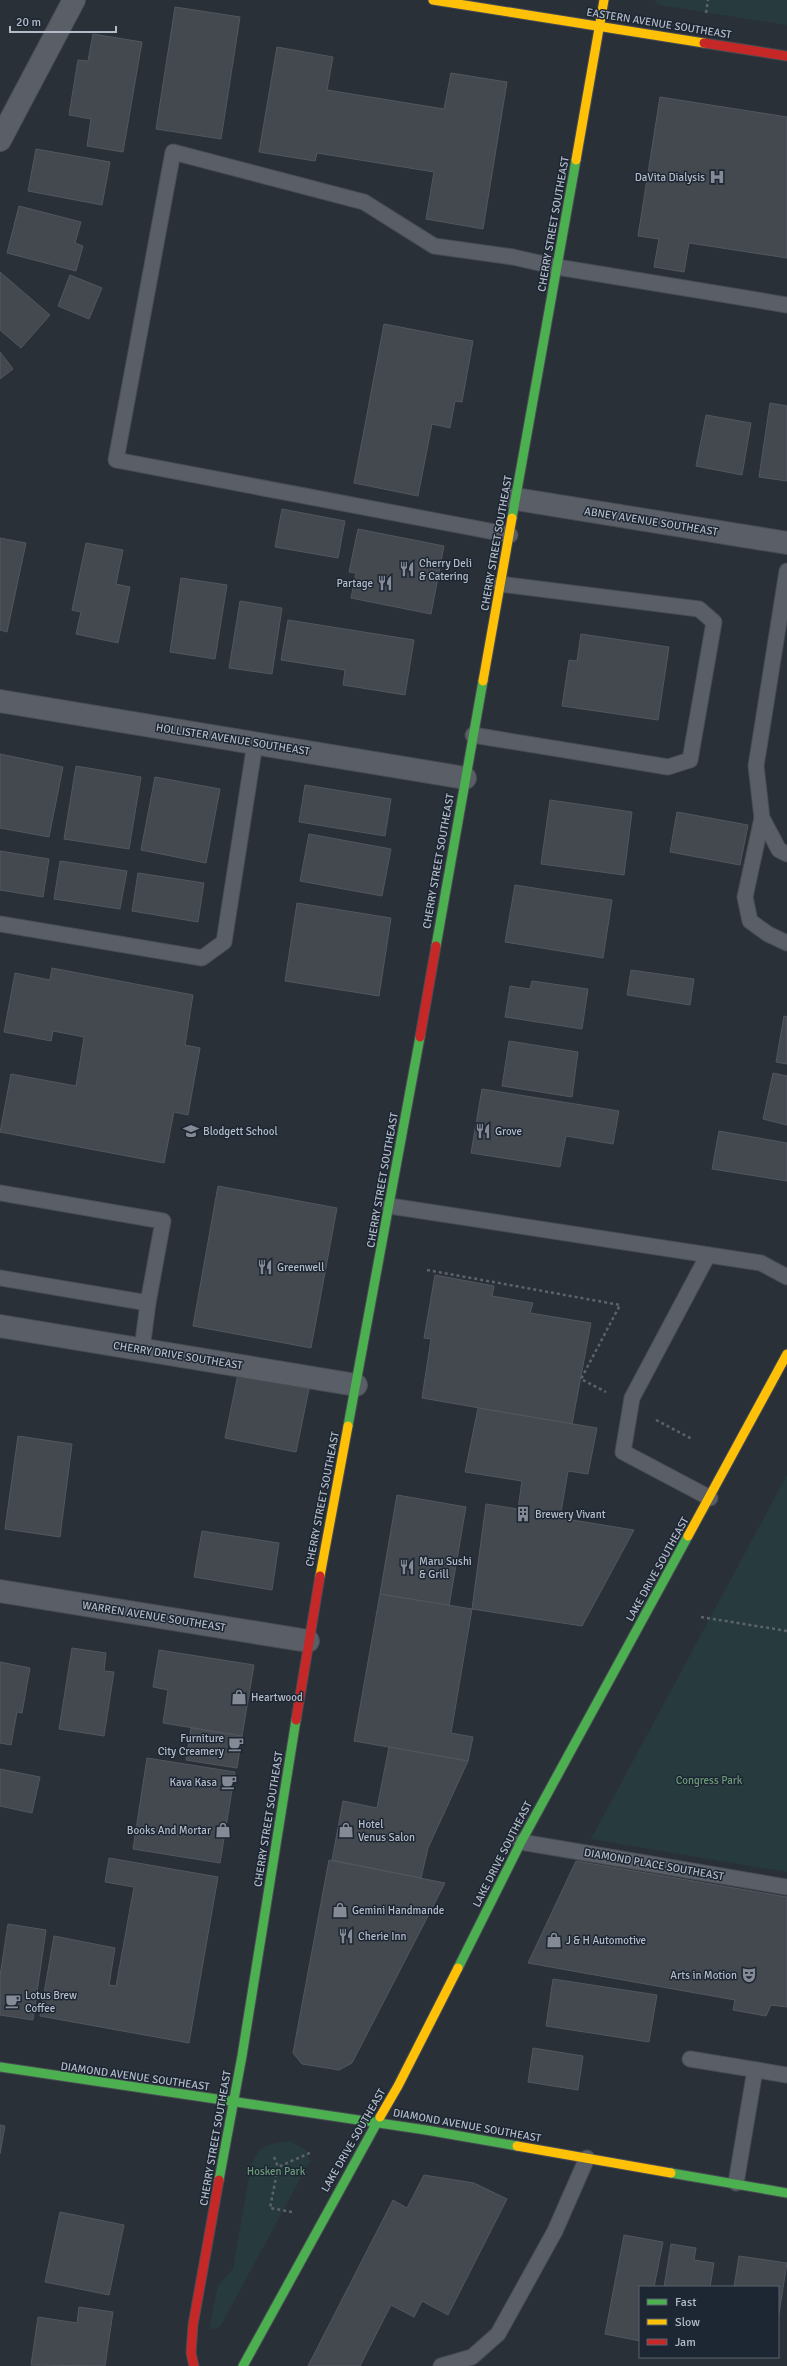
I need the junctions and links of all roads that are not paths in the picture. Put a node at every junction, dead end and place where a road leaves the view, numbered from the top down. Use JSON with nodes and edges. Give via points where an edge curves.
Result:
{"nodes":[{"id":1,"x":74,"y":0,"type":"edge"},
{"id":2,"x":433,"y":0,"type":"edge"},
{"id":3,"x":604,"y":0,"type":"edge"},
{"id":4,"x":600,"y":26,"type":"junction"},
{"id":5,"x":787,"y":56,"type":"edge"},
{"id":6,"x":0,"y":140,"type":"edge"},
{"id":7,"x":557,"y":267,"type":"junction"},
{"id":8,"x":787,"y":305,"type":"edge"},
{"id":9,"x":516,"y":499,"type":"junction"},
{"id":10,"x":510,"y":535,"type":"junction"},
{"id":11,"x":787,"y":543,"type":"edge"},
{"id":12,"x":787,"y":570,"type":"edge"},
{"id":13,"x":500,"y":584,"type":"junction"},
{"id":14,"x":0,"y":701,"type":"edge"},
{"id":15,"x":473,"y":735,"type":"junction"},
{"id":16,"x":255,"y":743,"type":"junction"},
{"id":17,"x":465,"y":778,"type":"junction"},
{"id":18,"x":762,"y":818,"type":"junction"},
{"id":19,"x":787,"y":854,"type":"edge"},
{"id":20,"x":0,"y":924,"type":"edge"},
{"id":21,"x":787,"y":943,"type":"edge"},
{"id":22,"x":0,"y":1193,"type":"edge"},
{"id":23,"x":390,"y":1206,"type":"junction"},
{"id":24,"x":708,"y":1255,"type":"junction"},
{"id":25,"x":787,"y":1276,"type":"edge"},
{"id":26,"x":0,"y":1278,"type":"edge"},
{"id":27,"x":148,"y":1303,"type":"junction"},
{"id":28,"x":0,"y":1326,"type":"edge"},
{"id":29,"x":142,"y":1349,"type":"junction"},
{"id":30,"x":787,"y":1354,"type":"edge"},
{"id":31,"x":356,"y":1385,"type":"junction"},
{"id":32,"x":710,"y":1498,"type":"junction"},
{"id":33,"x":0,"y":1591,"type":"edge"},
{"id":34,"x":308,"y":1641,"type":"junction"},
{"id":35,"x":521,"y":1842,"type":"junction"},
{"id":36,"x":787,"y":1887,"type":"edge"},
{"id":37,"x":690,"y":2059,"type":"dead end"},
{"id":38,"x":0,"y":2068,"type":"edge"},
{"id":39,"x":755,"y":2070,"type":"junction"},
{"id":40,"x":787,"y":2075,"type":"edge"},
{"id":41,"x":234,"y":2102,"type":"junction"},
{"id":42,"x":376,"y":2122,"type":"junction"},
{"id":43,"x":587,"y":2158,"type":"junction"},
{"id":44,"x":736,"y":2184,"type":"junction"},
{"id":45,"x":787,"y":2193,"type":"edge"},
{"id":46,"x":194,"y":2366,"type":"edge"},
{"id":47,"x":243,"y":2366,"type":"edge"},
{"id":48,"x":441,"y":2366,"type":"edge"}],
"edges":[{"from":1,"to":6,"type":"street"},
{"from":2,"to":4,"type":"street","name":"EASTERN AVENUE SOUTHEAST"},
{"from":3,"to":4,"type":"street","name":"CHERRY STREET SOUTHEAST"},
{"from":4,"to":5,"type":"street","name":"EASTERN AVENUE SOUTHEAST"},
{"from":4,"to":7,"type":"street","name":"CHERRY STREET SOUTHEAST"},
{"from":7,"to":8,"type":"lane"},
{"from":7,"to":9,"type":"street","name":"CHERRY STREET SOUTHEAST"},
{"from":7,"to":10,"type":"lane","via":[[513,257],[434,246],[364,202],[173,152],[116,460]]},
{"from":9,"to":10,"type":"street","name":"CHERRY STREET SOUTHEAST"},
{"from":9,"to":11,"type":"street","name":"ABNEY AVENUE SOUTHEAST"},
{"from":10,"to":13,"type":"street","name":"CHERRY STREET SOUTHEAST"},
{"from":12,"to":18,"type":"lane","via":[[756,766]]},
{"from":13,"to":15,"type":"street","name":"CHERRY STREET SOUTHEAST"},
{"from":13,"to":15,"type":"lane","via":[[699,609],[714,622],[690,760],[668,768]]},
{"from":14,"to":16,"type":"street","name":"HOLLISTER AVENUE SOUTHEAST"},
{"from":15,"to":17,"type":"street","name":"CHERRY STREET SOUTHEAST"},
{"from":16,"to":17,"type":"street","name":"HOLLISTER AVENUE SOUTHEAST"},
{"from":16,"to":20,"type":"lane","via":[[224,942],[208,954],[202,958]]},
{"from":17,"to":23,"type":"street","name":"CHERRY STREET SOUTHEAST"},
{"from":18,"to":19,"type":"lane","via":[[779,850]]},
{"from":18,"to":21,"type":"lane","via":[[746,897],[750,921]]},
{"from":22,"to":27,"type":"lane","via":[[163,1221]]},
{"from":23,"to":24,"type":"lane"},
{"from":23,"to":31,"type":"street","name":"CHERRY STREET SOUTHEAST"},
{"from":24,"to":25,"type":"lane","via":[[761,1263]]},
{"from":24,"to":32,"type":"lane","via":[[632,1398],[623,1452]]},
{"from":26,"to":27,"type":"lane"},
{"from":27,"to":29,"type":"lane"},
{"from":28,"to":29,"type":"street","name":"CHERRY DRIVE SOUTHEAST"},
{"from":29,"to":31,"type":"street","name":"CHERRY DRIVE SOUTHEAST"},
{"from":30,"to":32,"type":"street","name":"LAKE DRIVE SOUTHEAST"},
{"from":31,"to":34,"type":"street","name":"CHERRY STREET SOUTHEAST"},
{"from":32,"to":35,"type":"street","name":"LAKE DRIVE SOUTHEAST"},
{"from":33,"to":34,"type":"street","name":"WARREN AVENUE SOUTHEAST"},
{"from":34,"to":41,"type":"street","name":"CHERRY STREET SOUTHEAST"},
{"from":35,"to":36,"type":"lane","name":"DIAMOND PLACE SOUTHEAST"},
{"from":35,"to":42,"type":"street","name":"LAKE DRIVE SOUTHEAST","via":[[398,2086]]},
{"from":37,"to":39,"type":"lane"},
{"from":38,"to":41,"type":"street","name":"DIAMOND AVENUE SOUTHEAST"},
{"from":39,"to":40,"type":"lane"},
{"from":39,"to":44,"type":"lane"},
{"from":41,"to":42,"type":"street","name":"DIAMOND AVENUE SOUTHEAST"},
{"from":41,"to":46,"type":"street","name":"CHERRY STREET SOUTHEAST","via":[[193,2325],[191,2353]]},
{"from":42,"to":43,"type":"street","name":"DIAMOND AVENUE SOUTHEAST"},
{"from":42,"to":47,"type":"street","name":"LAKE DRIVE SOUTHEAST"},
{"from":43,"to":44,"type":"street","name":"DIAMOND AVENUE SOUTHEAST"},
{"from":43,"to":48,"type":"lane","via":[[554,2231],[498,2334],[472,2357]]},
{"from":44,"to":45,"type":"street","name":"DIAMOND AVENUE SOUTHEAST"}]}
